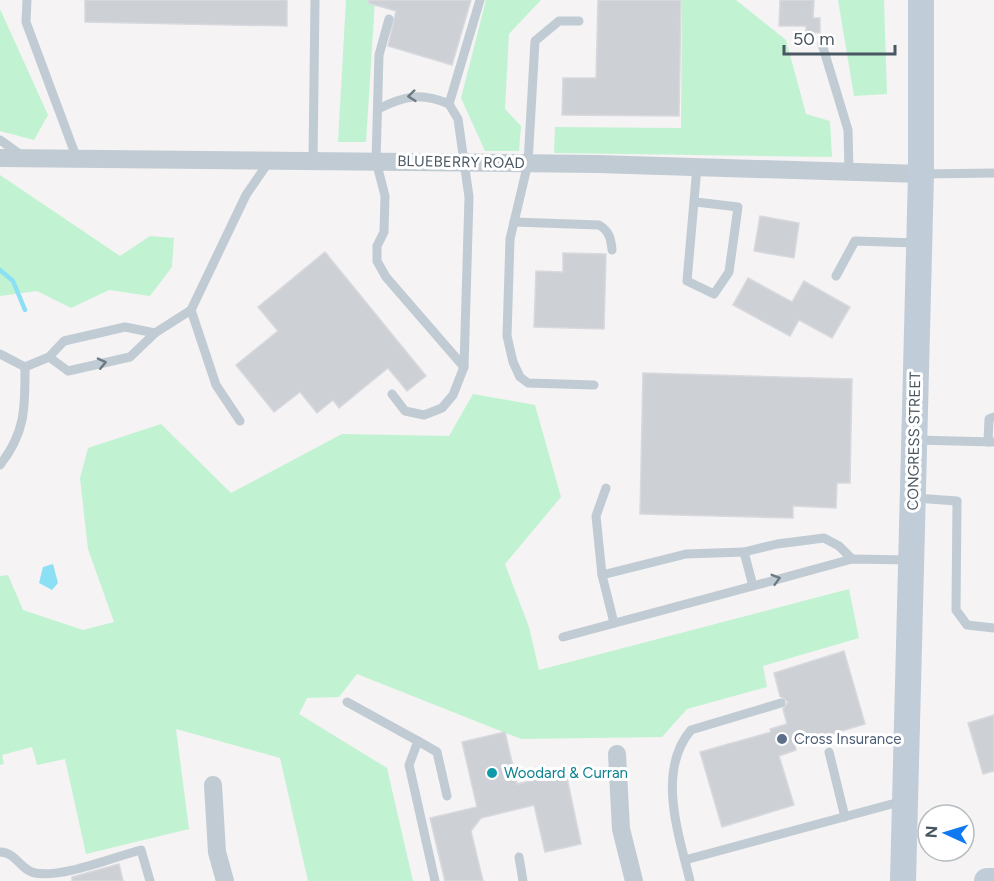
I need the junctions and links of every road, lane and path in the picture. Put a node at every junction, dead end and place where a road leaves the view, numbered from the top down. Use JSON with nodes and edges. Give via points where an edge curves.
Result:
{"nodes":[{"id":1,"x":27,"y":0,"type":"edge"},
{"id":2,"x":315,"y":0,"type":"edge"},
{"id":3,"x":480,"y":0,"type":"edge"},
{"id":4,"x":921,"y":0,"type":"edge"},
{"id":5,"x":389,"y":19,"type":"dead end"},
{"id":6,"x":579,"y":21,"type":"dead end"},
{"id":7,"x":822,"y":44,"type":"dead end"},
{"id":8,"x":449,"y":104,"type":"junction"},
{"id":9,"x":378,"y":109,"type":"junction"},
{"id":10,"x":0,"y":140,"type":"edge"},
{"id":11,"x":0,"y":158,"type":"edge"},
{"id":12,"x":26,"y":158,"type":"junction"},
{"id":13,"x":77,"y":159,"type":"junction"},
{"id":14,"x":270,"y":160,"type":"junction"},
{"id":15,"x":313,"y":161,"type":"junction"},
{"id":16,"x":376,"y":161,"type":"junction"},
{"id":17,"x":462,"y":162,"type":"junction"},
{"id":18,"x":528,"y":163,"type":"junction"},
{"id":19,"x":697,"y":167,"type":"junction"},
{"id":20,"x":849,"y":172,"type":"junction"},
{"id":21,"x":994,"y":173,"type":"edge"},
{"id":22,"x":921,"y":174,"type":"junction"},
{"id":23,"x":696,"y":202,"type":"junction"},
{"id":24,"x":514,"y":222,"type":"junction"},
{"id":25,"x":919,"y":243,"type":"junction"},
{"id":26,"x":612,"y":250,"type":"dead end"},
{"id":27,"x":836,"y":276,"type":"dead end"},
{"id":28,"x":191,"y":310,"type":"junction"},
{"id":29,"x":155,"y":333,"type":"junction"},
{"id":30,"x":1,"y":357,"type":"edge"},
{"id":31,"x":49,"y":357,"type":"junction"},
{"id":32,"x":25,"y":367,"type":"junction"},
{"id":33,"x":464,"y":367,"type":"junction"},
{"id":34,"x":594,"y":385,"type":"dead end"},
{"id":35,"x":392,"y":394,"type":"dead end"},
{"id":36,"x":994,"y":417,"type":"edge"},
{"id":37,"x":240,"y":421,"type":"dead end"},
{"id":38,"x":914,"y":440,"type":"junction"},
{"id":39,"x":991,"y":442,"type":"edge"},
{"id":40,"x":0,"y":465,"type":"edge"},
{"id":41,"x":606,"y":488,"type":"dead end"},
{"id":42,"x":913,"y":498,"type":"junction"},
{"id":43,"x":744,"y":552,"type":"junction"},
{"id":44,"x":852,"y":559,"type":"junction"},
{"id":45,"x":911,"y":561,"type":"junction"},
{"id":46,"x":602,"y":575,"type":"junction"},
{"id":47,"x":753,"y":586,"type":"junction"},
{"id":48,"x":614,"y":623,"type":"junction"},
{"id":49,"x":994,"y":628,"type":"edge"},
{"id":50,"x":563,"y":637,"type":"dead end"},
{"id":51,"x":347,"y":702,"type":"dead end"},
{"id":52,"x":781,"y":703,"type":"dead end"},
{"id":53,"x":418,"y":741,"type":"junction"},
{"id":54,"x":829,"y":752,"type":"dead end"},
{"id":55,"x":617,"y":754,"type":"dead end"},
{"id":56,"x":213,"y":785,"type":"dead end"},
{"id":57,"x":447,"y":796,"type":"dead end"},
{"id":58,"x":905,"y":800,"type":"junction"},
{"id":59,"x":845,"y":817,"type":"junction"},
{"id":60,"x":0,"y":852,"type":"edge"},
{"id":61,"x":519,"y":857,"type":"dead end"},
{"id":62,"x":685,"y":860,"type":"junction"},
{"id":63,"x":150,"y":881,"type":"edge"},
{"id":64,"x":225,"y":881,"type":"edge"},
{"id":65,"x":435,"y":881,"type":"edge"},
{"id":66,"x":523,"y":881,"type":"edge"},
{"id":67,"x":634,"y":881,"type":"edge"},
{"id":68,"x":690,"y":881,"type":"edge"},
{"id":69,"x":903,"y":881,"type":"edge"},
{"id":70,"x":987,"y":881,"type":"edge"},
{"id":71,"x":994,"y":881,"type":"edge"}],
"edges":[{"from":1,"to":13,"type":"lane","via":[[26,22]]},
{"from":2,"to":15,"type":"lane"},
{"from":3,"to":8,"type":"lane"},
{"from":4,"to":22,"type":"main road","name":"CONGRESS STREET"},
{"from":5,"to":9,"type":"lane","via":[[379,55]]},
{"from":6,"to":18,"type":"lane","via":[[559,21],[535,41]]},
{"from":7,"to":20,"type":"lane","via":[[848,130]]},
{"from":8,"to":9,"type":"lane","one_way":true,"via":[[417,94]]},
{"from":8,"to":17,"type":"lane","via":[[458,119]]},
{"from":9,"to":16,"type":"lane"},
{"from":10,"to":12,"type":"lane"},
{"from":11,"to":12,"type":"street","name":"BLUEBERRY ROAD"},
{"from":12,"to":13,"type":"street","name":"BLUEBERRY ROAD"},
{"from":13,"to":14,"type":"street","name":"BLUEBERRY ROAD"},
{"from":14,"to":15,"type":"street","name":"BLUEBERRY ROAD"},
{"from":14,"to":28,"type":"lane","via":[[246,195]]},
{"from":15,"to":16,"type":"street","name":"BLUEBERRY ROAD"},
{"from":16,"to":17,"type":"street","name":"BLUEBERRY ROAD"},
{"from":16,"to":33,"type":"lane","via":[[385,196],[384,232],[377,246],[376,261]]},
{"from":17,"to":18,"type":"street","name":"BLUEBERRY ROAD"},
{"from":17,"to":33,"type":"lane","via":[[469,197]]},
{"from":18,"to":19,"type":"street","name":"BLUEBERRY ROAD"},
{"from":18,"to":24,"type":"lane"},
{"from":19,"to":20,"type":"street","name":"BLUEBERRY ROAD"},
{"from":19,"to":23,"type":"lane"},
{"from":20,"to":22,"type":"street","name":"BLUEBERRY ROAD"},
{"from":21,"to":22,"type":"lane"},
{"from":22,"to":25,"type":"main road","name":"CONGRESS STREET"},
{"from":23,"to":23,"type":"lane","via":[[687,281],[714,294],[729,272],[738,207]]},
{"from":24,"to":26,"type":"lane","via":[[599,225],[606,230]]},
{"from":24,"to":34,"type":"lane","via":[[507,336],[520,377],[528,382]]},
{"from":25,"to":27,"type":"lane","via":[[855,241]]},
{"from":25,"to":38,"type":"main road","name":"CONGRESS STREET"},
{"from":28,"to":29,"type":"lane"},
{"from":28,"to":37,"type":"lane","via":[[216,385]]},
{"from":29,"to":31,"type":"lane","via":[[125,327],[64,341]]},
{"from":31,"to":29,"type":"lane","one_way":true,"via":[[69,371],[130,357]]},
{"from":30,"to":32,"type":"lane"},
{"from":31,"to":32,"type":"lane"},
{"from":32,"to":40,"type":"lane","via":[[25,416],[13,449]]},
{"from":33,"to":35,"type":"lane","via":[[453,395],[442,408],[424,415],[405,411]]},
{"from":36,"to":39,"type":"lane","via":[[989,419]]},
{"from":38,"to":39,"type":"lane"},
{"from":38,"to":42,"type":"main road","name":"CONGRESS STREET"},
{"from":41,"to":46,"type":"lane","via":[[596,516]]},
{"from":42,"to":45,"type":"main road","name":"CONGRESS STREET"},
{"from":42,"to":49,"type":"lane","via":[[957,501],[956,610],[967,625]]},
{"from":43,"to":44,"type":"lane","via":[[824,538]]},
{"from":43,"to":46,"type":"lane","via":[[686,554]]},
{"from":43,"to":47,"type":"lane"},
{"from":44,"to":45,"type":"lane"},
{"from":47,"to":44,"type":"lane","one_way":true},
{"from":45,"to":58,"type":"main road","name":"CONGRESS STREET"},
{"from":46,"to":48,"type":"lane"},
{"from":47,"to":48,"type":"lane"},
{"from":48,"to":50,"type":"lane"},
{"from":51,"to":53,"type":"lane"},
{"from":52,"to":62,"type":"lane","via":[[691,729],[681,741],[675,761],[674,804]]},
{"from":53,"to":57,"type":"lane","via":[[437,752]]},
{"from":53,"to":65,"type":"lane","via":[[409,765]]},
{"from":54,"to":59,"type":"lane"},
{"from":55,"to":67,"type":"street","via":[[621,829]]},
{"from":56,"to":64,"type":"street","via":[[217,852]]},
{"from":58,"to":59,"type":"lane"},
{"from":58,"to":69,"type":"main road","name":"CONGRESS STREET"},
{"from":59,"to":62,"type":"lane"},
{"from":60,"to":63,"type":"lane","via":[[8,853],[32,872],[54,874],[141,850]]},
{"from":61,"to":66,"type":"lane"},
{"from":62,"to":68,"type":"lane"},
{"from":70,"to":71,"type":"main road"}]}
